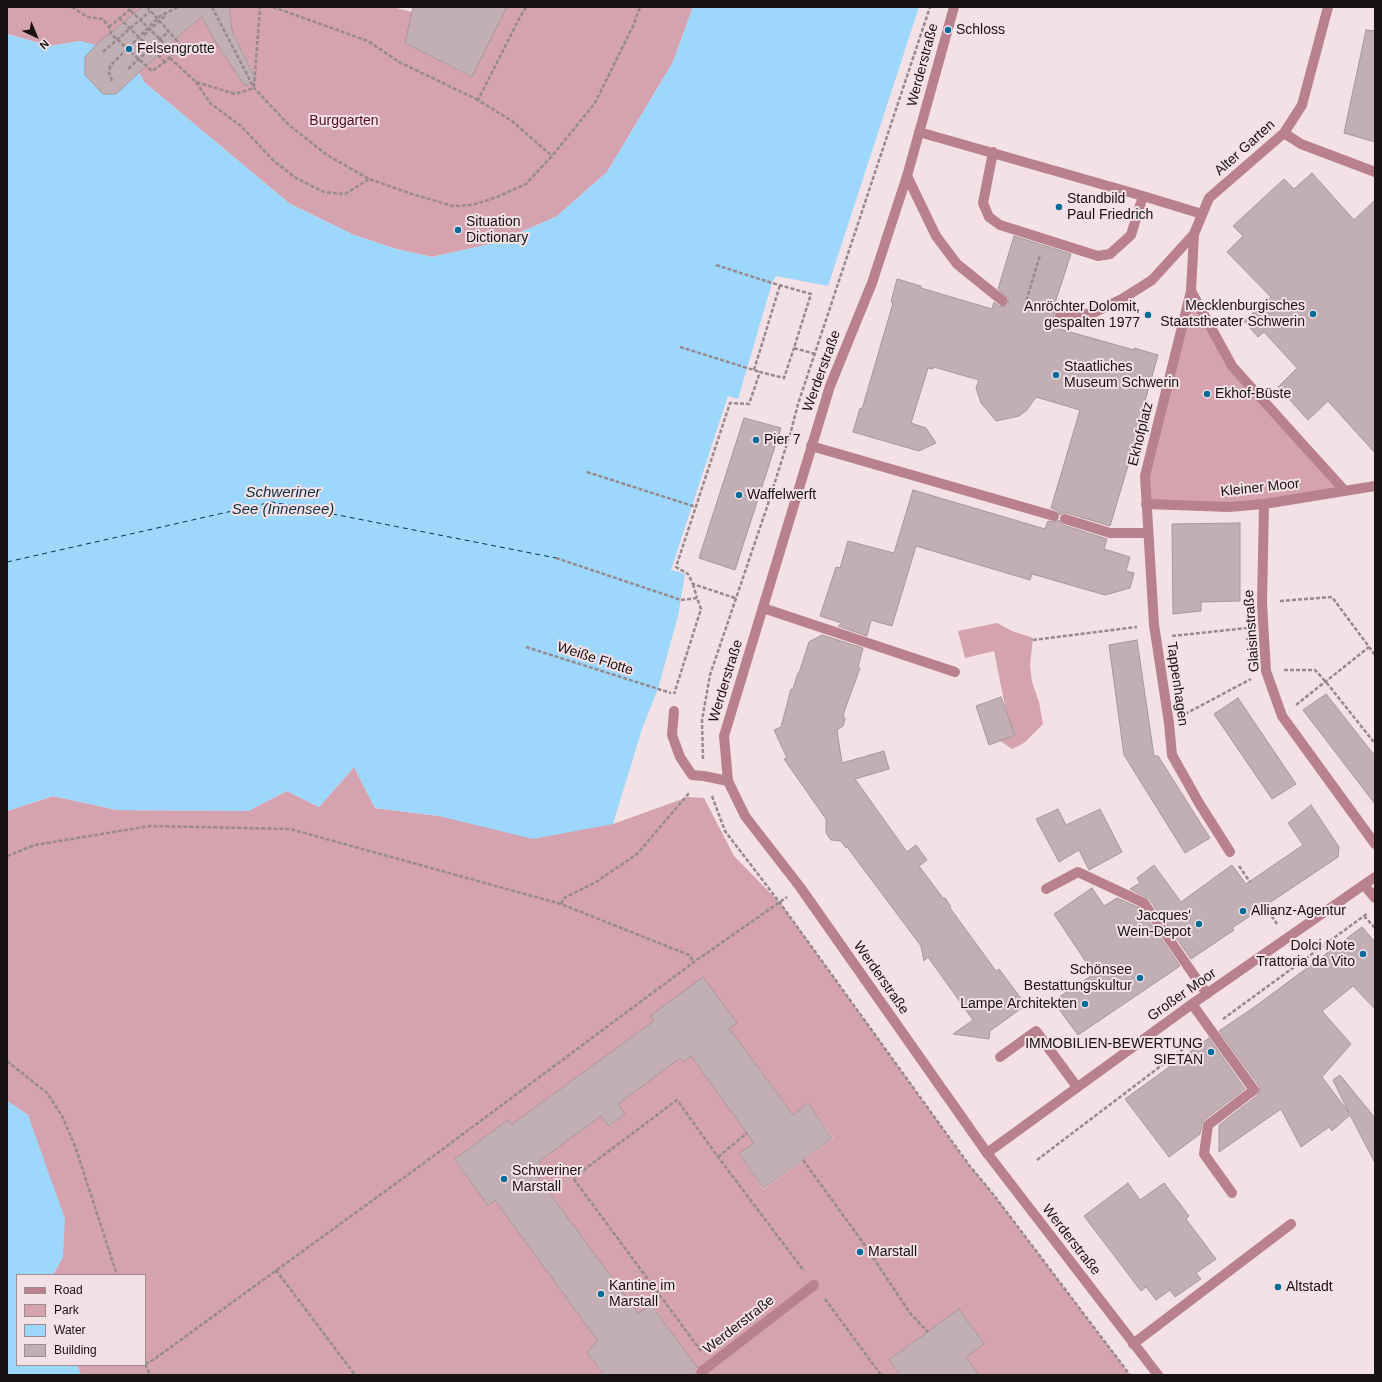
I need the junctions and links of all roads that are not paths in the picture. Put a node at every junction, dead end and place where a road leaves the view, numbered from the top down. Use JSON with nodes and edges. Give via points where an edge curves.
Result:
{"nodes":[{"id":1,"x":954,"y":7,"type":"edge"},
{"id":2,"x":1328,"y":7,"type":"edge"},
{"id":3,"x":920,"y":132,"type":"junction"},
{"id":4,"x":1284,"y":133,"type":"junction"},
{"id":5,"x":992,"y":152,"type":"junction"},
{"id":6,"x":1375,"y":172,"type":"edge"},
{"id":7,"x":908,"y":176,"type":"junction"},
{"id":8,"x":1143,"y":196,"type":"junction"},
{"id":9,"x":1202,"y":214,"type":"junction"},
{"id":10,"x":1194,"y":234,"type":"junction"},
{"id":11,"x":1191,"y":292,"type":"junction"},
{"id":12,"x":1002,"y":301,"type":"dead end"},
{"id":13,"x":1060,"y":315,"type":"dead end"},
{"id":14,"x":811,"y":446,"type":"junction"},
{"id":15,"x":1375,"y":486,"type":"edge"},
{"id":16,"x":1344,"y":491,"type":"junction"},
{"id":17,"x":1146,"y":504,"type":"junction"},
{"id":18,"x":1264,"y":504,"type":"junction"},
{"id":19,"x":1054,"y":516,"type":"dead end"},
{"id":20,"x":1065,"y":519,"type":"dead end"},
{"id":21,"x":1148,"y":533,"type":"junction"},
{"id":22,"x":763,"y":608,"type":"junction"},
{"id":23,"x":955,"y":672,"type":"dead end"},
{"id":24,"x":674,"y":711,"type":"road end"},
{"id":25,"x":728,"y":781,"type":"junction"},
{"id":26,"x":1375,"y":844,"type":"edge"},
{"id":27,"x":1230,"y":852,"type":"dead end"},
{"id":28,"x":1375,"y":877,"type":"edge"},
{"id":29,"x":1364,"y":885,"type":"junction"},
{"id":30,"x":1046,"y":889,"type":"dead end"},
{"id":31,"x":1375,"y":898,"type":"edge"},
{"id":32,"x":1207,"y":994,"type":"junction"},
{"id":33,"x":1192,"y":1004,"type":"junction"},
{"id":34,"x":1000,"y":1058,"type":"dead end"},
{"id":35,"x":1077,"y":1087,"type":"junction"},
{"id":36,"x":987,"y":1153,"type":"junction"},
{"id":37,"x":1232,"y":1194,"type":"dead end"},
{"id":38,"x":1291,"y":1224,"type":"dead end"},
{"id":39,"x":814,"y":1285,"type":"road end"},
{"id":40,"x":1134,"y":1344,"type":"junction"},
{"id":41,"x":701,"y":1372,"type":"dead end"},
{"id":42,"x":1158,"y":1375,"type":"edge"}],
"edges":[{"from":1,"to":3,"type":"street","name":"Werderstraße"},
{"from":2,"to":4,"type":"street","name":"Alter Garten","via":[[1302,105]]},
{"from":3,"to":5,"type":"street"},
{"from":3,"to":7,"type":"street","name":"Werderstraße"},
{"from":4,"to":6,"type":"street","via":[[1301,144]]},
{"from":4,"to":9,"type":"street","name":"Alter Garten","via":[[1209,198]]},
{"from":5,"to":8,"type":"street"},
{"from":5,"to":8,"type":"street","via":[[983,203],[989,217],[1000,225],[1098,256],[1110,254],[1131,235]]},
{"from":7,"to":12,"type":"street","via":[[936,236],[957,264]]},
{"from":7,"to":14,"type":"street","name":"Werderstraße","via":[[872,283],[830,386]]},
{"from":8,"to":9,"type":"street"},
{"from":9,"to":10,"type":"street","name":"Alter Garten"},
{"from":10,"to":11,"type":"street","name":"Alter Garten"},
{"from":10,"to":13,"type":"street","via":[[1152,280],[1122,299],[1093,312]]},
{"from":11,"to":16,"type":"street","via":[[1232,366]]},
{"from":11,"to":17,"type":"street","name":"Ekhofplatz","via":[[1145,476]]},
{"from":14,"to":19,"type":"street"},
{"from":14,"to":22,"type":"street","name":"Werderstraße"},
{"from":15,"to":16,"type":"street","name":"Kleiner Moor"},
{"from":16,"to":18,"type":"street","name":"Kleiner Moor"},
{"from":17,"to":18,"type":"street","name":"Kleiner Moor","via":[[1229,507]]},
{"from":17,"to":21,"type":"street","name":"Tappenhagen"},
{"from":18,"to":26,"type":"street","name":"Glaisinstraße","via":[[1262,603],[1266,671],[1282,716]]},
{"from":20,"to":21,"type":"street","via":[[1110,533]]},
{"from":21,"to":27,"type":"street","name":"Tappenhagen","via":[[1154,625],[1172,755]]},
{"from":22,"to":23,"type":"street"},
{"from":22,"to":25,"type":"street","name":"Werderstraße","via":[[724,736]]},
{"from":24,"to":25,"type":"street","via":[[672,735],[680,757],[692,775]]},
{"from":25,"to":36,"type":"street","name":"Werderstraße","via":[[745,816],[800,887]]},
{"from":28,"to":29,"type":"street","name":"Großer Moor"},
{"from":29,"to":31,"type":"street"},
{"from":29,"to":32,"type":"street","name":"Großer Moor"},
{"from":30,"to":32,"type":"street","via":[[1078,872],[1144,903]]},
{"from":32,"to":33,"type":"street","name":"Großer Moor"},
{"from":33,"to":35,"type":"street","name":"Großer Moor"},
{"from":33,"to":37,"type":"street","via":[[1254,1090],[1208,1125],[1204,1154]]},
{"from":34,"to":35,"type":"street","via":[[1036,1031]]},
{"from":35,"to":36,"type":"street","name":"Großer Moor"},
{"from":36,"to":40,"type":"street","name":"Werderstraße"},
{"from":38,"to":40,"type":"street"},
{"from":39,"to":41,"type":"street","name":"Werderstraße"},
{"from":40,"to":42,"type":"street","name":"Werderstraße"}]}
